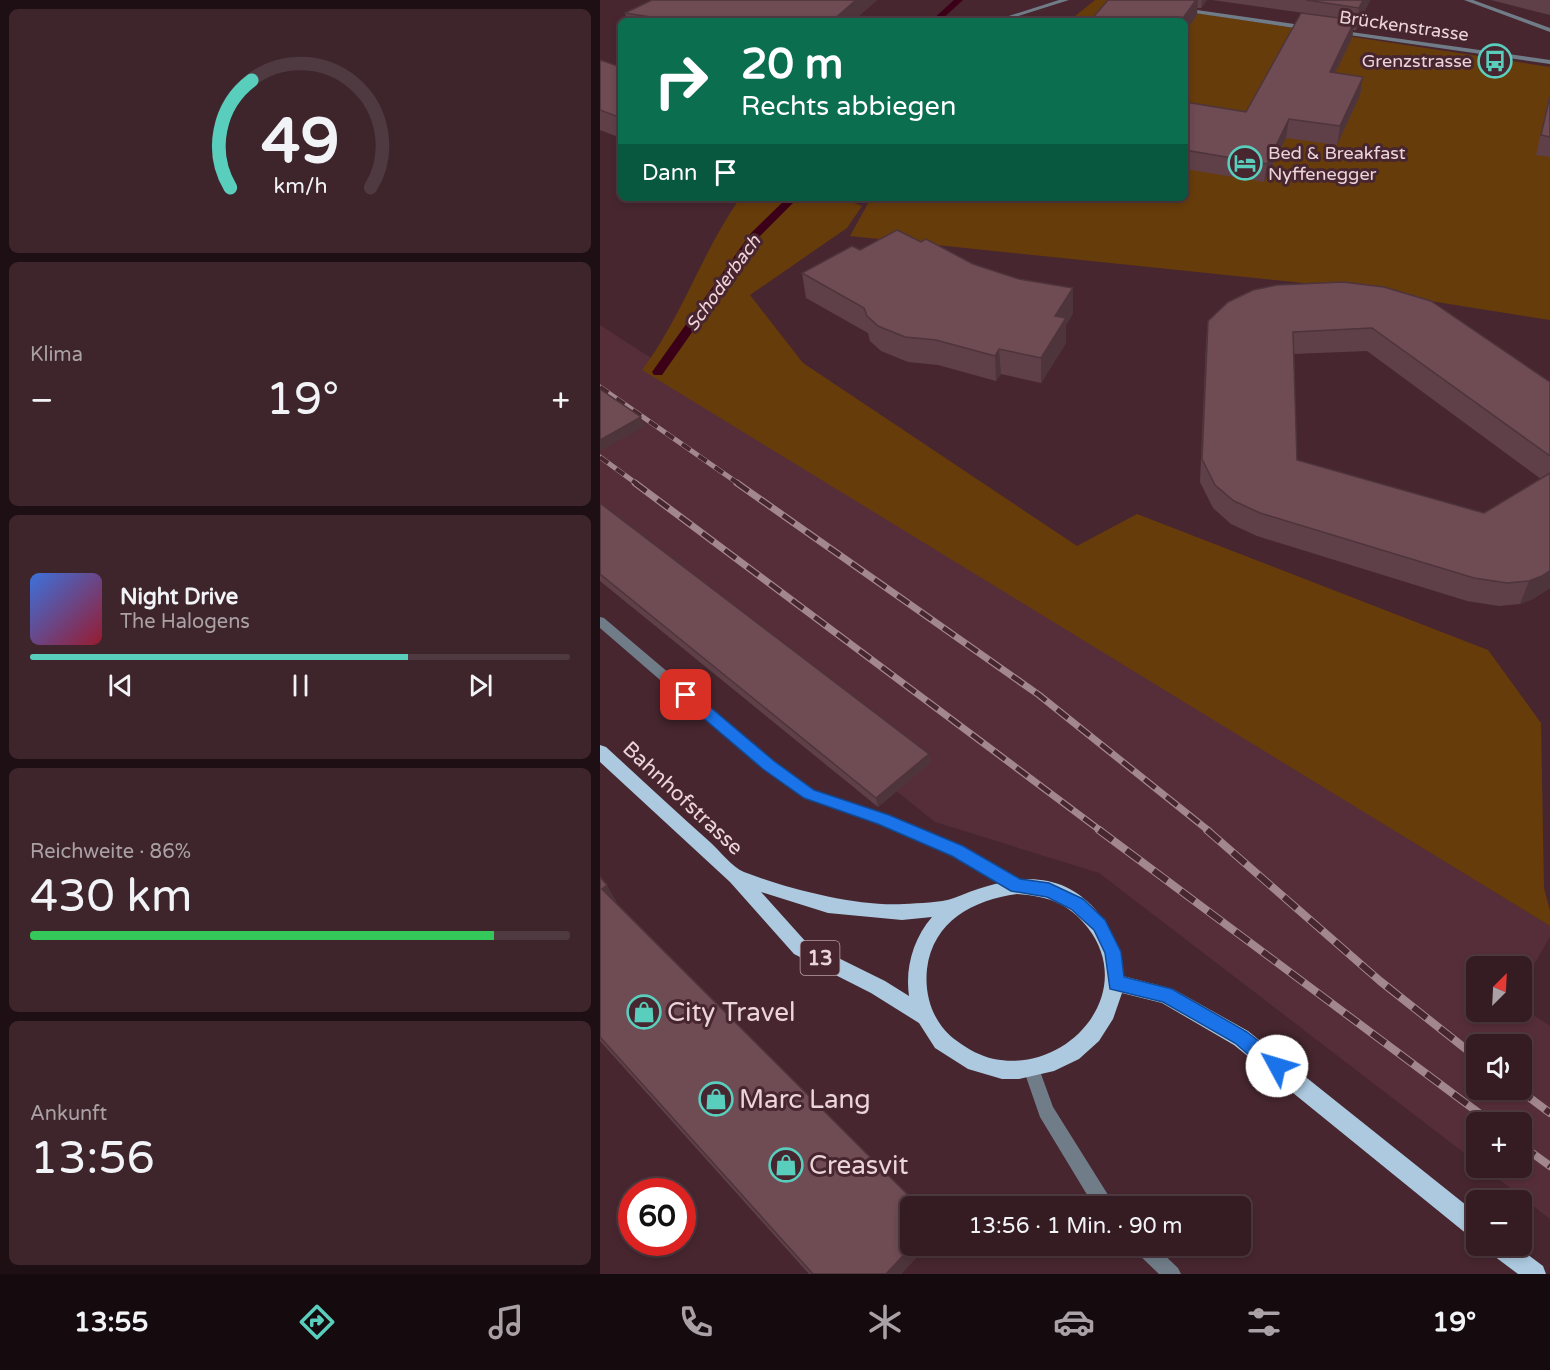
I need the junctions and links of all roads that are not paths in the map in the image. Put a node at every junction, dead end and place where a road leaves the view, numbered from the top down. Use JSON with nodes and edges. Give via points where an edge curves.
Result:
{"nodes":[{"id":1,"x":1065,"y":0,"type":"edge"},
{"id":2,"x":1467,"y":0,"type":"edge"},
{"id":3,"x":1171,"y":8,"type":"edge"},
{"id":4,"x":1006,"y":18,"type":"edge"},
{"id":5,"x":1312,"y":28,"type":"edge"},
{"id":6,"x":1324,"y":30,"type":"edge"},
{"id":7,"x":1550,"y":30,"type":"edge"},
{"id":8,"x":1550,"y":62,"type":"edge"},
{"id":9,"x":600,"y":621,"type":"edge"},
{"id":10,"x":600,"y":752,"type":"edge"},
{"id":11,"x":736,"y":877,"type":"junction"},
{"id":12,"x":1017,"y":886,"type":"junction"},
{"id":13,"x":956,"y":906,"type":"junction"},
{"id":14,"x":1116,"y":983,"type":"junction"},
{"id":15,"x":924,"y":1016,"type":"junction"},
{"id":16,"x":1031,"y":1068,"type":"junction"},
{"id":17,"x":1099,"y":1196,"type":"edge"},
{"id":18,"x":1466,"y":1219,"type":"edge"},
{"id":19,"x":1153,"y":1256,"type":"edge"},
{"id":20,"x":1512,"y":1256,"type":"edge"},
{"id":21,"x":1172,"y":1274,"type":"edge"},
{"id":22,"x":1535,"y":1274,"type":"edge"}],
"edges":[{"from":1,"to":4,"type":"street"},
{"from":2,"to":7,"type":"street"},
{"from":3,"to":5,"type":"street","name":"Brückenstrasse"},
{"from":6,"to":8,"type":"street","name":"Brückenstrasse"},
{"from":9,"to":12,"type":"street","via":[[768,765],[809,794],[883,819],[957,851]]},
{"from":10,"to":11,"type":"main road","name":"Bahnhofstrasse","number":"13"},
{"from":11,"to":13,"type":"main road","name":"Bahnhofstrasse","number":"13","via":[[828,905],[903,912]]},
{"from":11,"to":15,"type":"main road","name":"Bahnhofstrasse","number":"13","via":[[800,948],[878,987]]},
{"from":12,"to":13,"type":"main road","via":[[984,891]]},
{"from":12,"to":14,"type":"main road","via":[[1049,890],[1077,904],[1099,925],[1113,952]]},
{"from":13,"to":15,"type":"main road","via":[[933,929],[919,958],[915,987]]},
{"from":14,"to":16,"type":"main road","via":[[1107,1013],[1090,1038],[1063,1058]]},
{"from":14,"to":18,"type":"main road","via":[[1166,994],[1241,1038]]},
{"from":15,"to":16,"type":"main road","via":[[940,1041],[966,1059],[998,1070]]},
{"from":16,"to":17,"type":"street","via":[[1046,1111]]},
{"from":19,"to":21,"type":"street"},
{"from":20,"to":22,"type":"main road"}]}
